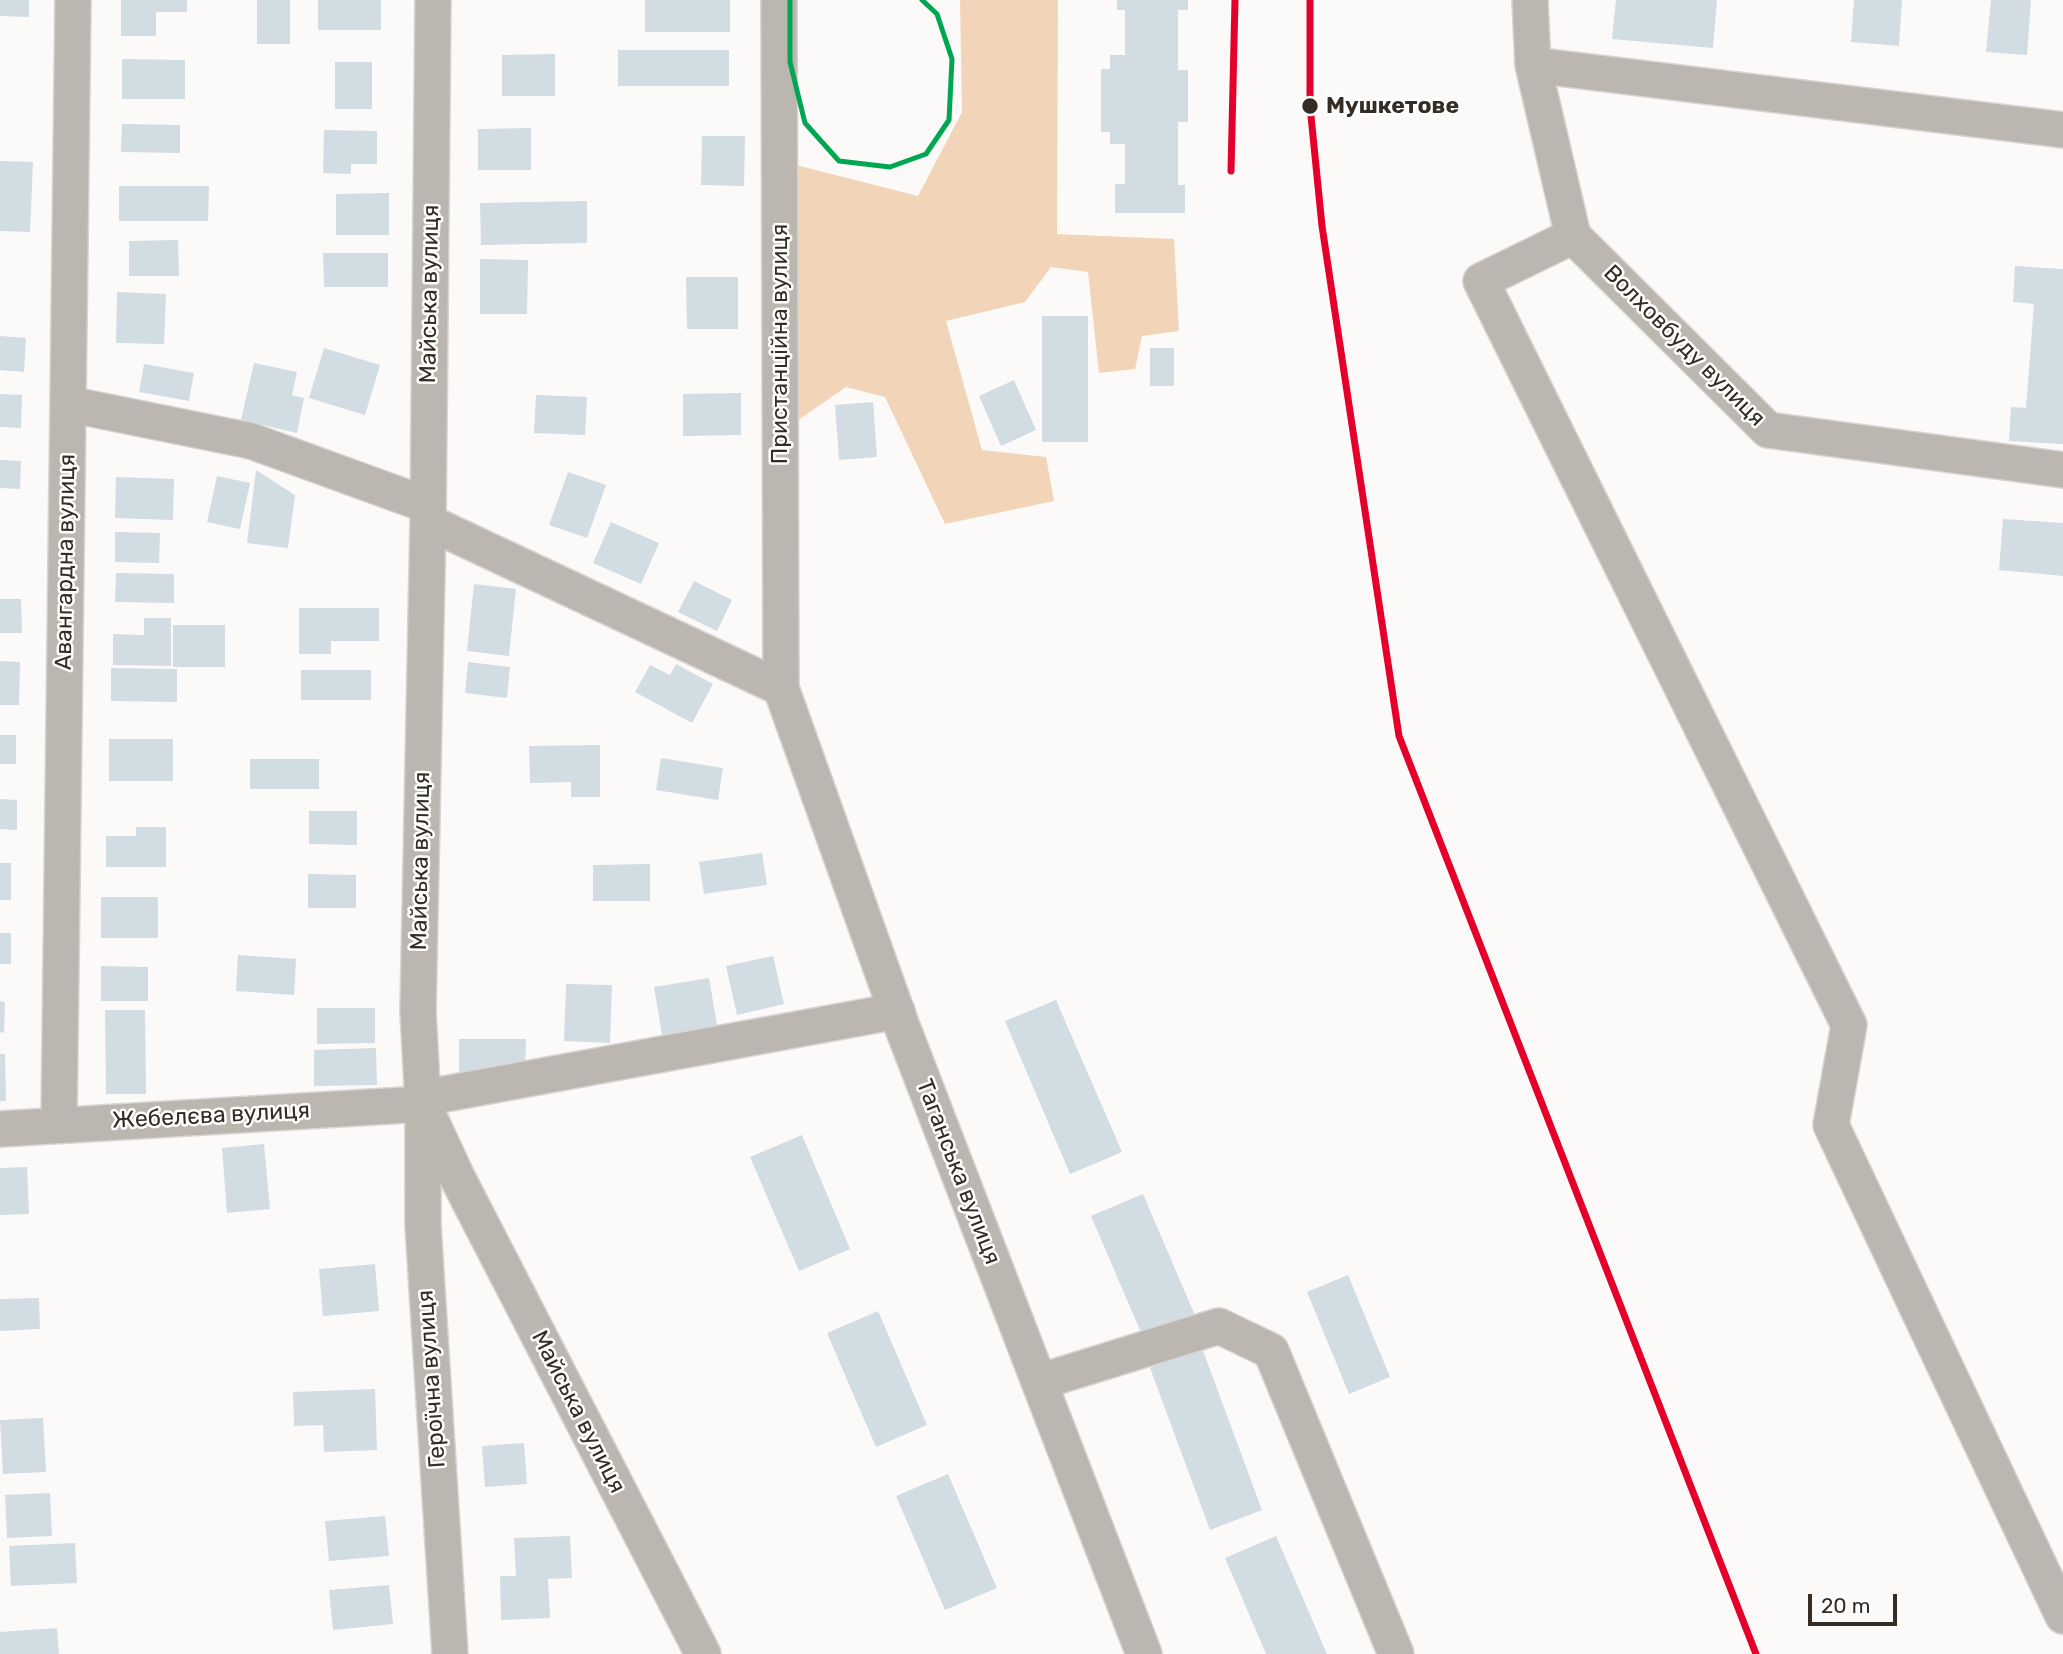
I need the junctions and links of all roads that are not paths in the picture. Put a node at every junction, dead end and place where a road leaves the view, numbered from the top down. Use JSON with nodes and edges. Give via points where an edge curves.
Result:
{"nodes":[{"id":1,"x":73,"y":0,"type":"edge"},
{"id":2,"x":433,"y":0,"type":"edge"},
{"id":3,"x":779,"y":0,"type":"edge"},
{"id":4,"x":1530,"y":0,"type":"edge"},
{"id":5,"x":1533,"y":65,"type":"junction"},
{"id":6,"x":2063,"y":130,"type":"edge"},
{"id":7,"x":1573,"y":236,"type":"junction"},
{"id":8,"x":68,"y":404,"type":"junction"},
{"id":9,"x":2063,"y":470,"type":"edge"},
{"id":10,"x":427,"y":513,"type":"junction"},
{"id":11,"x":781,"y":688,"type":"junction"},
{"id":12,"x":897,"y":1011,"type":"junction"},
{"id":13,"x":423,"y":1101,"type":"junction"},
{"id":14,"x":59,"y":1124,"type":"junction"},
{"id":15,"x":0,"y":1129,"type":"edge"},
{"id":16,"x":1039,"y":1382,"type":"junction"},
{"id":17,"x":2063,"y":1616,"type":"edge"},
{"id":18,"x":450,"y":1654,"type":"edge"},
{"id":19,"x":703,"y":1654,"type":"edge"},
{"id":20,"x":1144,"y":1654,"type":"edge"},
{"id":21,"x":1396,"y":1654,"type":"edge"}],
"edges":[{"from":1,"to":8,"type":"street","name":"Авангардна вулиця"},
{"from":2,"to":10,"type":"street","name":"Майська вулиця"},
{"from":3,"to":11,"type":"street","name":"Пристанційна вулиця"},
{"from":4,"to":5,"type":"street"},
{"from":5,"to":6,"type":"street"},
{"from":5,"to":7,"type":"street"},
{"from":7,"to":9,"type":"street","name":"Волховбуду вулиця","via":[[1768,430]]},
{"from":7,"to":17,"type":"street","via":[[1481,281],[1849,1025],[1831,1125]]},
{"from":8,"to":10,"type":"street","via":[[251,441]]},
{"from":8,"to":14,"type":"street","name":"Авангардна вулиця"},
{"from":10,"to":11,"type":"street"},
{"from":10,"to":13,"type":"street","name":"Майська вулиця","via":[[418,1011]]},
{"from":11,"to":12,"type":"street","name":"Таганська вулиця"},
{"from":12,"to":13,"type":"street","name":"Жебелєва вулиця"},
{"from":12,"to":16,"type":"street","name":"Таганська вулиця"},
{"from":13,"to":14,"type":"street","name":"Жебелєва вулиця"},
{"from":13,"to":18,"type":"street","name":"Героїчна вулиця","via":[[423,1225]]},
{"from":13,"to":19,"type":"street","name":"Майська вулиця","via":[[457,1177]]},
{"from":14,"to":15,"type":"street","name":"Жебелєва вулиця"},
{"from":16,"to":20,"type":"street","name":"Таганська вулиця"},
{"from":16,"to":21,"type":"street","via":[[1219,1326],[1271,1351]]}]}
